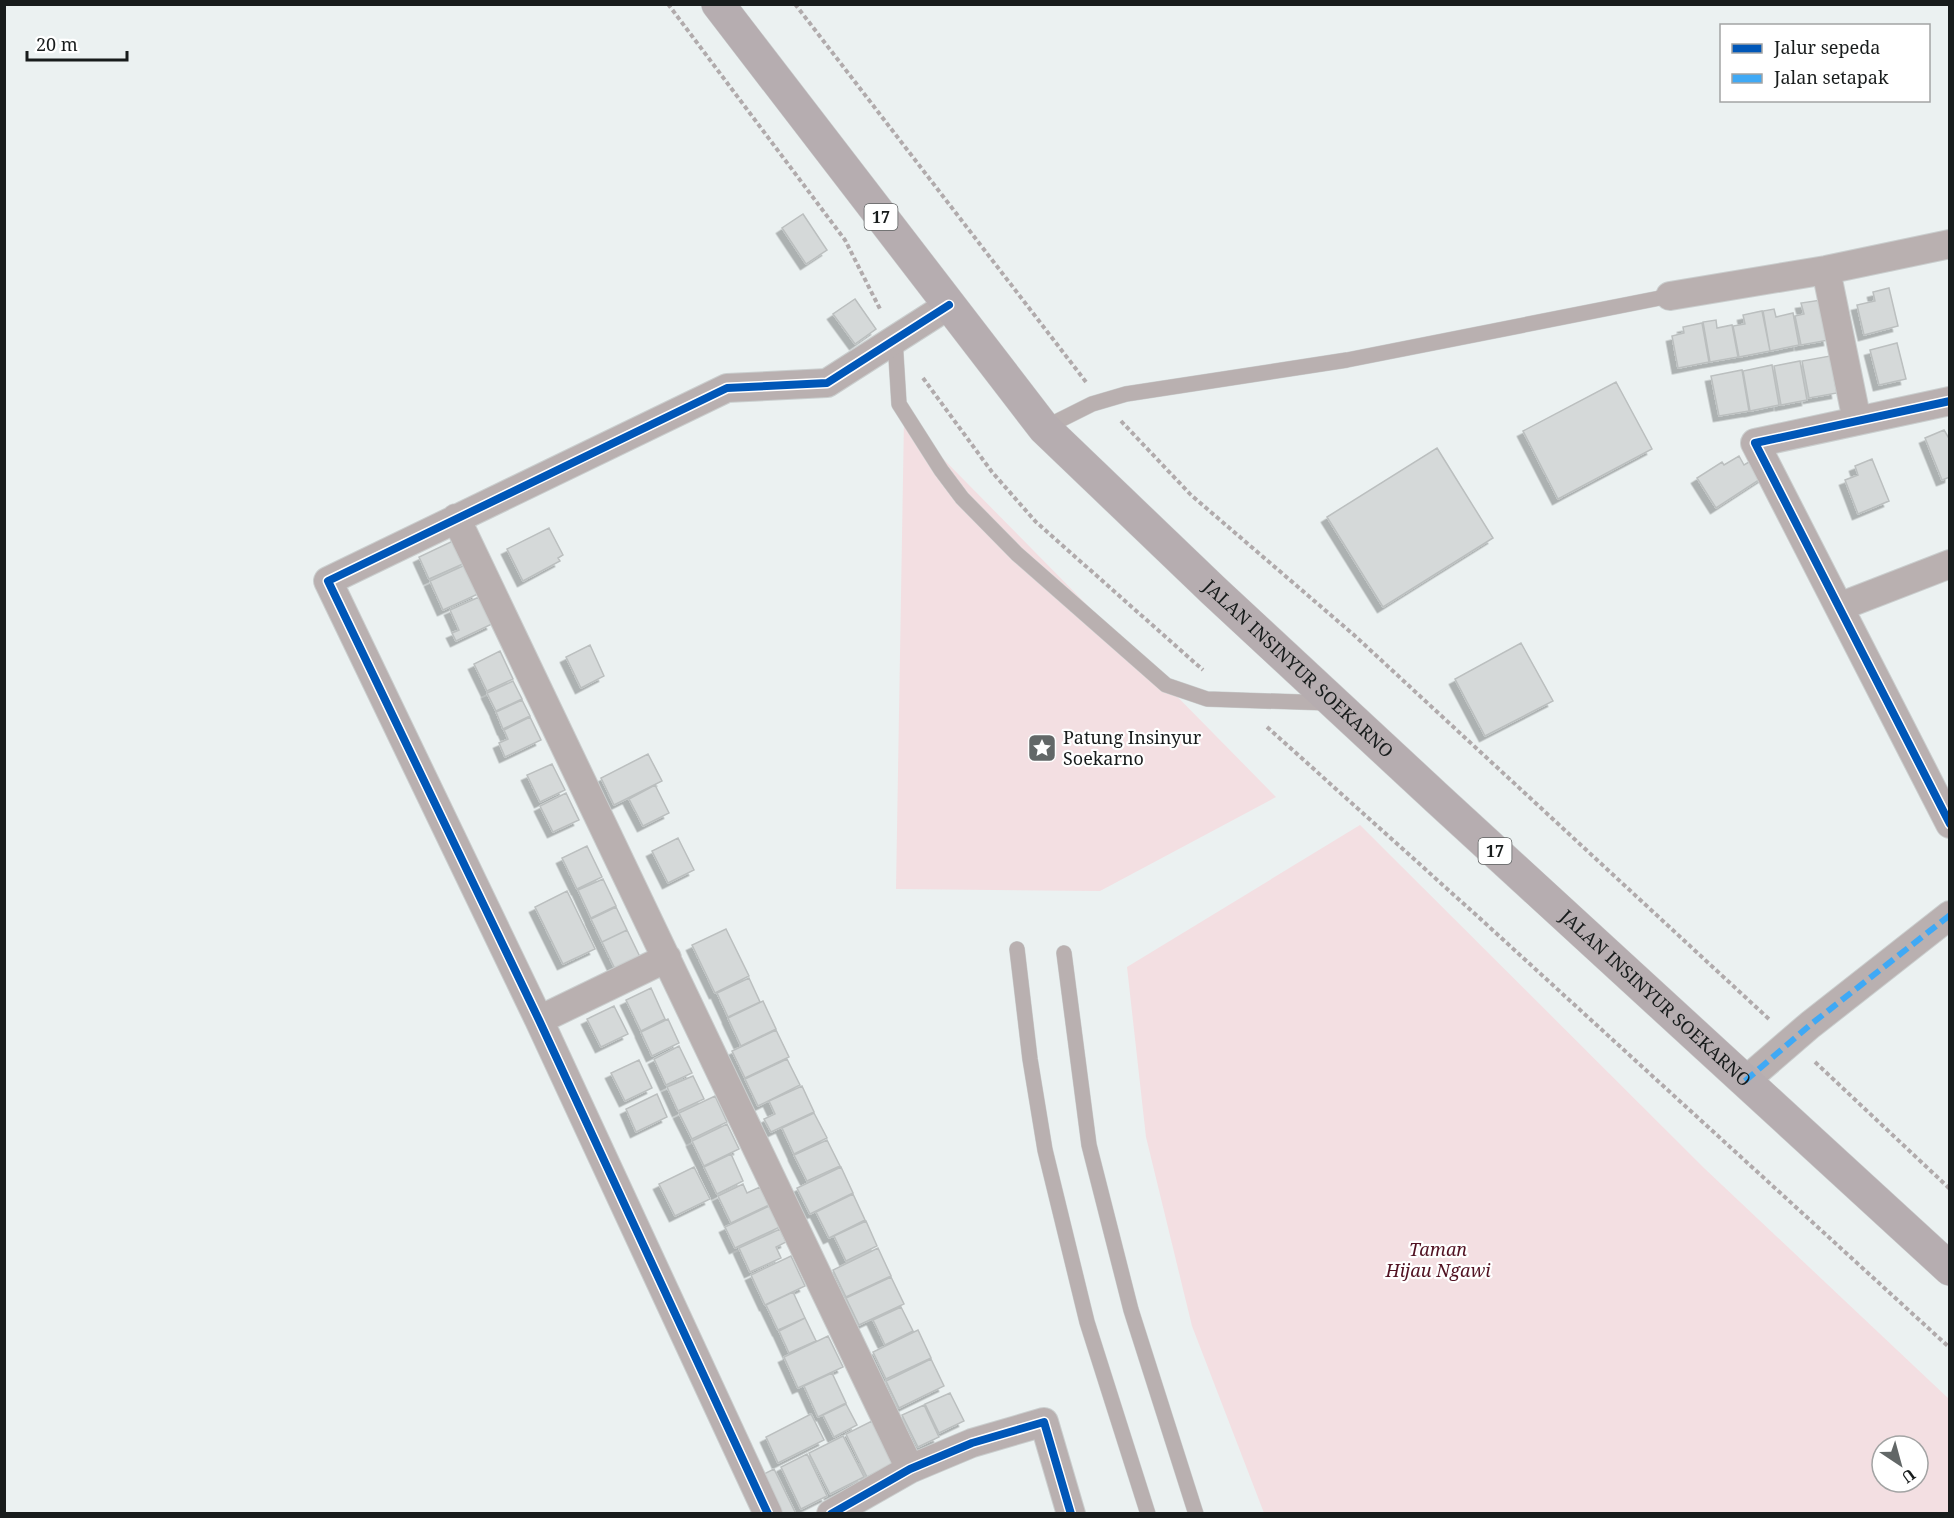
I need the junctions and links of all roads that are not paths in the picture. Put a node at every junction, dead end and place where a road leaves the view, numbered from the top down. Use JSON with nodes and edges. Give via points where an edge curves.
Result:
{"nodes":[{"id":1,"x":718,"y":4,"type":"edge"},
{"id":2,"x":1950,"y":244,"type":"edge"},
{"id":3,"x":1826,"y":270,"type":"junction"},
{"id":4,"x":1670,"y":296,"type":"joint"},
{"id":5,"x":949,"y":305,"type":"junction"},
{"id":6,"x":895,"y":340,"type":"junction"},
{"id":7,"x":1950,"y":401,"type":"edge"},
{"id":8,"x":1857,"y":421,"type":"junction"},
{"id":9,"x":1044,"y":428,"type":"junction"},
{"id":10,"x":456,"y":519,"type":"junction"},
{"id":11,"x":1950,"y":564,"type":"edge"},
{"id":12,"x":1839,"y":607,"type":"junction"},
{"id":13,"x":1335,"y":703,"type":"junction"},
{"id":14,"x":1950,"y":824,"type":"edge"},
{"id":15,"x":1950,"y":915,"type":"edge"},
{"id":16,"x":1017,"y":950,"type":"dead end"},
{"id":17,"x":1064,"y":952,"type":"dead end"},
{"id":18,"x":667,"y":958,"type":"junction"},
{"id":19,"x":539,"y":1020,"type":"junction"},
{"id":20,"x":1745,"y":1081,"type":"junction"},
{"id":21,"x":1950,"y":1269,"type":"edge"},
{"id":22,"x":910,"y":1469,"type":"junction"},
{"id":23,"x":768,"y":1514,"type":"edge"},
{"id":24,"x":831,"y":1514,"type":"edge"},
{"id":25,"x":1071,"y":1514,"type":"edge"},
{"id":26,"x":1148,"y":1514,"type":"edge"},
{"id":27,"x":1196,"y":1514,"type":"edge"}],
"edges":[{"from":1,"to":5,"type":"highway","name":"JALAN INSINYUR SOEKARNO","number":"17"},
{"from":2,"to":3,"type":"street"},
{"from":3,"to":4,"type":"street"},
{"from":3,"to":8,"type":"street"},
{"from":4,"to":9,"type":"lane","via":[[1347,360],[1126,394],[1092,404]]},
{"from":5,"to":6,"type":"street"},
{"from":5,"to":9,"type":"highway","name":"JALAN INSINYUR SOEKARNO","number":"17"},
{"from":6,"to":10,"type":"street","via":[[827,383],[727,388]]},
{"from":6,"to":13,"type":"lane","via":[[899,404],[962,498],[1017,554],[1166,686],[1207,699]]},
{"from":7,"to":8,"type":"street"},
{"from":8,"to":12,"type":"street","via":[[1755,443]]},
{"from":9,"to":13,"type":"highway","name":"JALAN INSINYUR SOEKARNO","number":"17"},
{"from":10,"to":18,"type":"street"},
{"from":10,"to":19,"type":"street","via":[[328,581]]},
{"from":11,"to":12,"type":"street"},
{"from":12,"to":14,"type":"street"},
{"from":13,"to":20,"type":"highway","name":"JALAN INSINYUR SOEKARNO","number":"17"},
{"from":15,"to":20,"type":"street"},
{"from":16,"to":26,"type":"lane","via":[[1044,1150],[1087,1322]]},
{"from":17,"to":27,"type":"lane","via":[[1089,1145],[1131,1310]]},
{"from":18,"to":19,"type":"street"},
{"from":18,"to":22,"type":"street"},
{"from":19,"to":23,"type":"street"},
{"from":20,"to":21,"type":"highway","name":"JALAN INSINYUR SOEKARNO","number":"17"},
{"from":22,"to":24,"type":"street"},
{"from":22,"to":25,"type":"street","via":[[972,1443],[1044,1422]]}]}
